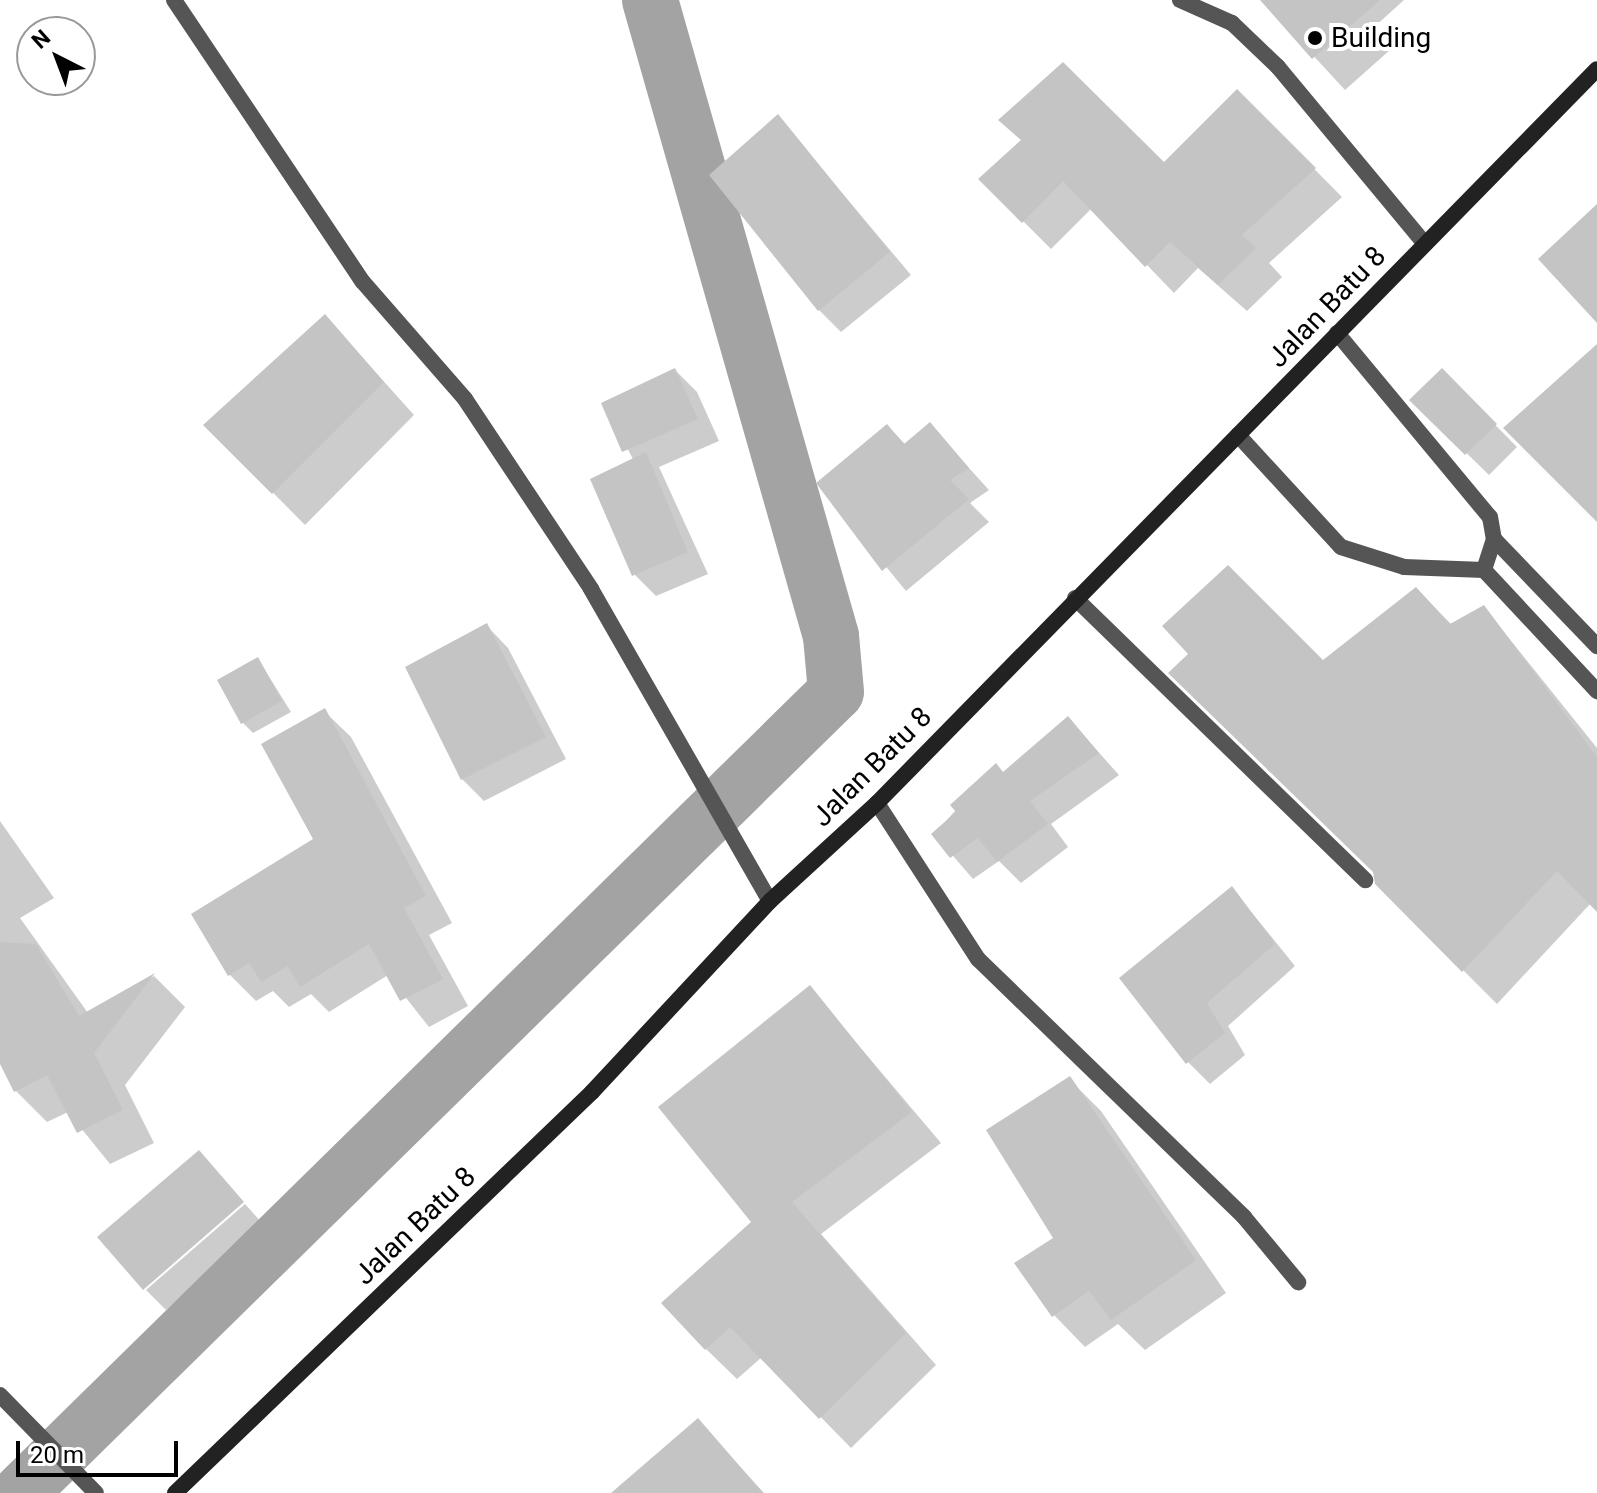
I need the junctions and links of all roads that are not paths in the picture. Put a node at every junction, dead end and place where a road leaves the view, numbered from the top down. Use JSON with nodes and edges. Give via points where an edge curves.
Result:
{"nodes":[{"id":1,"x":174,"y":0,"type":"edge"},
{"id":2,"x":1180,"y":0,"type":"edge"},
{"id":3,"x":1597,"y":69,"type":"edge"},
{"id":4,"x":1425,"y":244,"type":"junction"},
{"id":5,"x":1337,"y":333,"type":"junction"},
{"id":6,"x":1238,"y":435,"type":"junction"},
{"id":7,"x":1494,"y":539,"type":"junction"},
{"id":8,"x":1484,"y":570,"type":"junction"},
{"id":9,"x":1075,"y":598,"type":"junction"},
{"id":10,"x":1597,"y":646,"type":"edge"},
{"id":11,"x":1597,"y":691,"type":"edge"},
{"id":12,"x":877,"y":803,"type":"junction"},
{"id":13,"x":1365,"y":880,"type":"dead end"},
{"id":14,"x":770,"y":901,"type":"junction"},
{"id":15,"x":1298,"y":1282,"type":"dead end"},
{"id":16,"x":2,"y":1397,"type":"edge"},
{"id":17,"x":96,"y":1493,"type":"edge"},
{"id":18,"x":175,"y":1493,"type":"edge"}],
"edges":[{"from":1,"to":14,"type":"street","via":[[363,282],[465,399],[683,738]]},
{"from":2,"to":4,"type":"street","via":[[1232,23],[1278,67]]},
{"from":3,"to":4,"type":"street","name":"Jalan Batu 8"},
{"from":4,"to":5,"type":"street","name":"Jalan Batu 8"},
{"from":5,"to":6,"type":"street","name":"Jalan Batu 8"},
{"from":5,"to":7,"type":"street","via":[[1460,476],[1490,517]]},
{"from":6,"to":8,"type":"street","via":[[1341,547],[1404,567]]},
{"from":6,"to":9,"type":"street","name":"Jalan Batu 8"},
{"from":7,"to":8,"type":"street"},
{"from":7,"to":10,"type":"street"},
{"from":8,"to":11,"type":"street"},
{"from":9,"to":12,"type":"street","name":"Jalan Batu 8"},
{"from":9,"to":13,"type":"street"},
{"from":12,"to":14,"type":"street","name":"Jalan Batu 8"},
{"from":12,"to":15,"type":"street","via":[[978,959],[1244,1217]]},
{"from":14,"to":18,"type":"street","name":"Jalan Batu 8","via":[[592,1092]]},
{"from":16,"to":17,"type":"street"}]}
